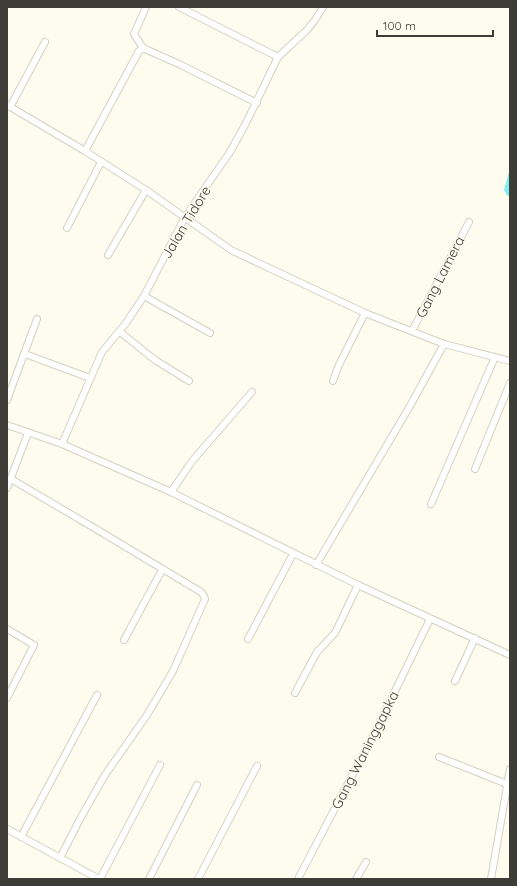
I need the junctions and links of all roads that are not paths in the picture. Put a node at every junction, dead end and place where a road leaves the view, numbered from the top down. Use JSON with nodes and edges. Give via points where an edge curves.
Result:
{"nodes":[{"id":1,"x":146,"y":7,"type":"edge"},
{"id":2,"x":179,"y":7,"type":"edge"},
{"id":3,"x":323,"y":7,"type":"edge"},
{"id":4,"x":45,"y":42,"type":"dead end"},
{"id":5,"x":143,"y":48,"type":"junction"},
{"id":6,"x":278,"y":57,"type":"junction"},
{"id":7,"x":257,"y":103,"type":"junction"},
{"id":8,"x":9,"y":106,"type":"edge"},
{"id":9,"x":85,"y":150,"type":"junction"},
{"id":10,"x":102,"y":162,"type":"junction"},
{"id":11,"x":146,"y":190,"type":"junction"},
{"id":12,"x":185,"y":217,"type":"junction"},
{"id":13,"x":469,"y":222,"type":"dead end"},
{"id":14,"x":67,"y":228,"type":"dead end"},
{"id":15,"x":108,"y":255,"type":"dead end"},
{"id":16,"x":144,"y":296,"type":"junction"},
{"id":17,"x":365,"y":313,"type":"junction"},
{"id":18,"x":37,"y":319,"type":"dead end"},
{"id":19,"x":412,"y":331,"type":"junction"},
{"id":20,"x":120,"y":332,"type":"junction"},
{"id":21,"x":210,"y":333,"type":"dead end"},
{"id":22,"x":444,"y":344,"type":"junction"},
{"id":23,"x":25,"y":354,"type":"junction"},
{"id":24,"x":495,"y":357,"type":"junction"},
{"id":25,"x":510,"y":361,"type":"edge"},
{"id":26,"x":90,"y":378,"type":"junction"},
{"id":27,"x":189,"y":381,"type":"dead end"},
{"id":28,"x":333,"y":381,"type":"dead end"},
{"id":29,"x":510,"y":382,"type":"edge"},
{"id":30,"x":252,"y":392,"type":"dead end"},
{"id":31,"x":7,"y":400,"type":"edge"},
{"id":32,"x":7,"y":425,"type":"edge"},
{"id":33,"x":28,"y":433,"type":"junction"},
{"id":34,"x":62,"y":444,"type":"junction"},
{"id":35,"x":475,"y":469,"type":"dead end"},
{"id":36,"x":11,"y":480,"type":"junction"},
{"id":37,"x":7,"y":488,"type":"edge"},
{"id":38,"x":171,"y":492,"type":"junction"},
{"id":39,"x":431,"y":504,"type":"dead end"},
{"id":40,"x":293,"y":554,"type":"junction"},
{"id":41,"x":316,"y":565,"type":"junction"},
{"id":42,"x":162,"y":570,"type":"junction"},
{"id":43,"x":358,"y":585,"type":"junction"},
{"id":44,"x":430,"y":619,"type":"junction"},
{"id":45,"x":7,"y":629,"type":"edge"},
{"id":46,"x":475,"y":638,"type":"junction"},
{"id":47,"x":248,"y":639,"type":"dead end"},
{"id":48,"x":124,"y":640,"type":"dead end"},
{"id":49,"x":510,"y":655,"type":"edge"},
{"id":50,"x":455,"y":681,"type":"dead end"},
{"id":51,"x":295,"y":693,"type":"dead end"},
{"id":52,"x":97,"y":695,"type":"dead end"},
{"id":53,"x":7,"y":698,"type":"edge"},
{"id":54,"x":438,"y":757,"type":"dead end"},
{"id":55,"x":160,"y":765,"type":"dead end"},
{"id":56,"x":258,"y":766,"type":"dead end"},
{"id":57,"x":510,"y":769,"type":"edge"},
{"id":58,"x":507,"y":784,"type":"junction"},
{"id":59,"x":197,"y":785,"type":"dead end"},
{"id":60,"x":7,"y":829,"type":"edge"},
{"id":61,"x":21,"y":837,"type":"junction"},
{"id":62,"x":60,"y":858,"type":"junction"},
{"id":63,"x":366,"y":862,"type":"dead end"},
{"id":64,"x":99,"y":879,"type":"edge"},
{"id":65,"x":149,"y":879,"type":"edge"},
{"id":66,"x":198,"y":879,"type":"edge"},
{"id":67,"x":298,"y":879,"type":"edge"},
{"id":68,"x":356,"y":879,"type":"edge"},
{"id":69,"x":491,"y":879,"type":"edge"}],
"edges":[{"from":1,"to":5,"type":"street","via":[[134,34]]},
{"from":2,"to":6,"type":"street"},
{"from":3,"to":6,"type":"street","name":"Jalan Tidore","via":[[316,20]]},
{"from":4,"to":8,"type":"street"},
{"from":5,"to":7,"type":"street"},
{"from":5,"to":9,"type":"street"},
{"from":6,"to":7,"type":"street","name":"Jalan Tidore"},
{"from":7,"to":12,"type":"street","name":"Jalan Tidore","via":[[230,152]]},
{"from":8,"to":9,"type":"street"},
{"from":9,"to":10,"type":"street"},
{"from":10,"to":11,"type":"street"},
{"from":10,"to":14,"type":"street"},
{"from":11,"to":12,"type":"street"},
{"from":11,"to":15,"type":"street"},
{"from":12,"to":16,"type":"street","name":"Jalan Tidore"},
{"from":12,"to":17,"type":"street","via":[[231,250]]},
{"from":13,"to":19,"type":"street","name":"Gang Lamera"},
{"from":16,"to":20,"type":"street","name":"Jalan Tidore"},
{"from":16,"to":21,"type":"street"},
{"from":17,"to":19,"type":"street"},
{"from":17,"to":28,"type":"street"},
{"from":18,"to":23,"type":"street"},
{"from":19,"to":22,"type":"street"},
{"from":20,"to":26,"type":"street","name":"Jalan Tidore","via":[[102,352]]},
{"from":20,"to":27,"type":"street"},
{"from":22,"to":24,"type":"street"},
{"from":22,"to":41,"type":"street"},
{"from":23,"to":26,"type":"street"},
{"from":23,"to":31,"type":"street"},
{"from":24,"to":25,"type":"street"},
{"from":24,"to":39,"type":"street"},
{"from":26,"to":34,"type":"street","name":"Jalan Tidore"},
{"from":29,"to":35,"type":"street"},
{"from":30,"to":38,"type":"street","via":[[193,460]]},
{"from":32,"to":33,"type":"street"},
{"from":33,"to":34,"type":"street"},
{"from":33,"to":36,"type":"street"},
{"from":34,"to":38,"type":"street"},
{"from":36,"to":37,"type":"street"},
{"from":36,"to":42,"type":"street"},
{"from":38,"to":40,"type":"street"},
{"from":40,"to":41,"type":"street"},
{"from":40,"to":47,"type":"street"},
{"from":41,"to":43,"type":"street"},
{"from":42,"to":48,"type":"street"},
{"from":42,"to":62,"type":"street","via":[[200,592],[205,599],[204,604],[173,671],[147,715],[105,775]]},
{"from":43,"to":44,"type":"street"},
{"from":43,"to":51,"type":"street","via":[[335,633],[317,652]]},
{"from":44,"to":46,"type":"street"},
{"from":44,"to":67,"type":"street","name":"Gang Waninggapka","via":[[378,726]]},
{"from":45,"to":53,"type":"street","via":[[34,645]]},
{"from":46,"to":49,"type":"street"},
{"from":46,"to":50,"type":"street"},
{"from":52,"to":61,"type":"street"},
{"from":54,"to":58,"type":"street"},
{"from":55,"to":64,"type":"street"},
{"from":56,"to":66,"type":"street"},
{"from":57,"to":58,"type":"street"},
{"from":58,"to":69,"type":"street"},
{"from":59,"to":65,"type":"street"},
{"from":60,"to":61,"type":"street"},
{"from":61,"to":62,"type":"street"},
{"from":62,"to":64,"type":"street"},
{"from":63,"to":68,"type":"street"}]}
